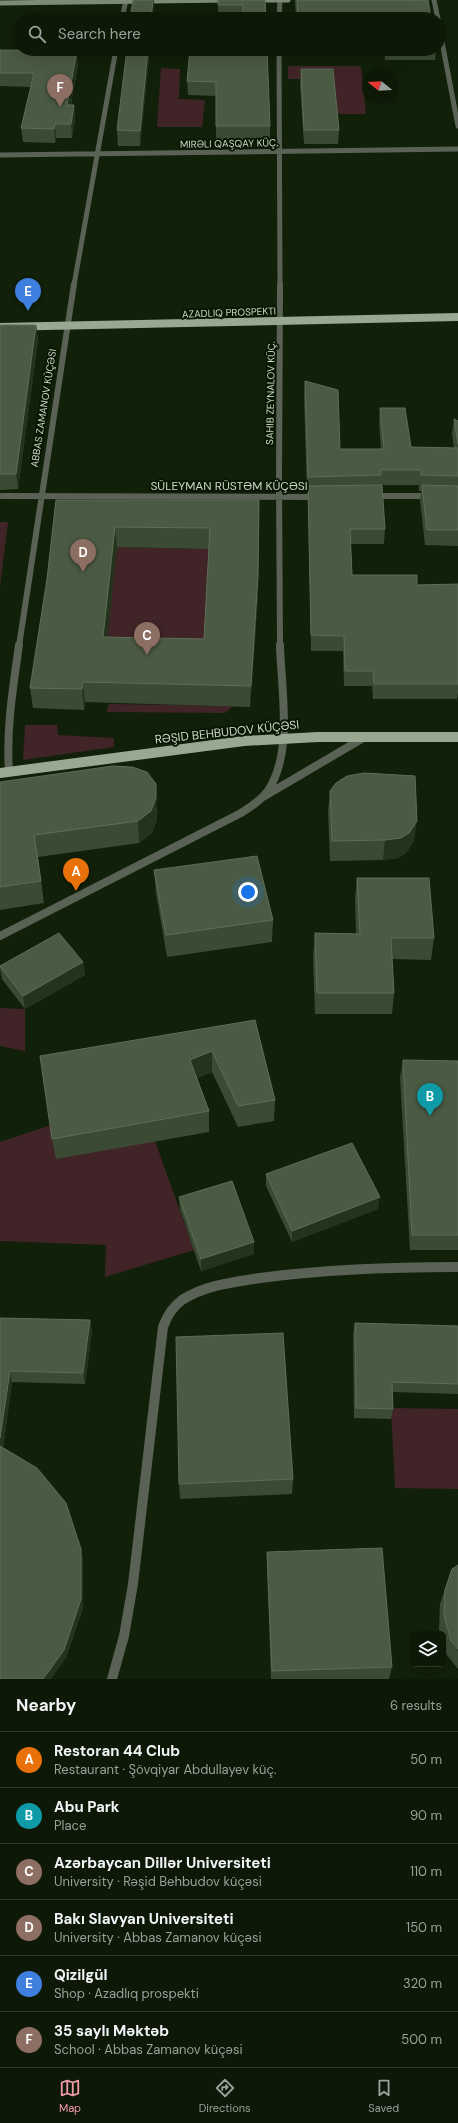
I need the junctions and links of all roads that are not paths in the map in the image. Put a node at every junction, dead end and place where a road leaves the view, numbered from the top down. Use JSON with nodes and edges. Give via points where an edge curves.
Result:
{"nodes":[{"id":1,"x":236,"y":0,"type":"edge"},
{"id":2,"x":251,"y":0,"type":"edge"},
{"id":3,"x":280,"y":0,"type":"edge"},
{"id":4,"x":288,"y":0,"type":"edge"},
{"id":5,"x":434,"y":0,"type":"edge"},
{"id":6,"x":125,"y":1,"type":"edge"},
{"id":7,"x":0,"y":3,"type":"edge"},
{"id":8,"x":123,"y":12,"type":"edge"},
{"id":9,"x":280,"y":12,"type":"edge"},
{"id":10,"x":437,"y":12,"type":"edge"},
{"id":11,"x":115,"y":56,"type":"edge"},
{"id":12,"x":279,"y":56,"type":"edge"},
{"id":13,"x":445,"y":56,"type":"edge"},
{"id":14,"x":458,"y":126,"type":"edge"},
{"id":15,"x":458,"y":149,"type":"edge"},
{"id":16,"x":282,"y":151,"type":"junction"},
{"id":17,"x":96,"y":153,"type":"junction"},
{"id":18,"x":0,"y":155,"type":"edge"},
{"id":19,"x":458,"y":318,"type":"edge"},
{"id":20,"x":281,"y":320,"type":"junction"},
{"id":21,"x":0,"y":327,"type":"edge"},
{"id":22,"x":66,"y":327,"type":"junction"},
{"id":23,"x":0,"y":496,"type":"edge"},
{"id":24,"x":40,"y":496,"type":"junction"},
{"id":25,"x":368,"y":496,"type":"edge"},
{"id":26,"x":435,"y":496,"type":"edge"},
{"id":27,"x":323,"y":497,"type":"edge"},
{"id":28,"x":279,"y":498,"type":"junction"},
{"id":29,"x":366,"y":736,"type":"junction"},
{"id":30,"x":458,"y":737,"type":"edge"},
{"id":31,"x":284,"y":738,"type":"junction"},
{"id":32,"x":4,"y":772,"type":"edge"},
{"id":33,"x":262,"y":798,"type":"junction"},
{"id":34,"x":0,"y":936,"type":"edge"},
{"id":35,"x":458,"y":1267,"type":"edge"},
{"id":36,"x":112,"y":1679,"type":"edge"}],
"edges":[{"from":1,"to":6,"type":"main road"},
{"from":2,"to":3,"type":"main road"},
{"from":3,"to":4,"type":"main road"},
{"from":3,"to":9,"type":"street"},
{"from":5,"to":10,"type":"street"},
{"from":6,"to":7,"type":"main road"},
{"from":6,"to":8,"type":"street"},
{"from":11,"to":17,"type":"street","name":"ABBAS ZAMANOV KÜÇƏSI"},
{"from":12,"to":16,"type":"street","name":"SAHIB ZEYNALOV KÜÇ."},
{"from":13,"to":14,"type":"street"},
{"from":15,"to":16,"type":"street","name":"MIRƏLI QAŞQAY KÜÇ."},
{"from":16,"to":17,"type":"street","name":"MIRƏLI QAŞQAY KÜÇ."},
{"from":16,"to":20,"type":"street","name":"SAHIB ZEYNALOV KÜÇ."},
{"from":17,"to":18,"type":"street","name":"MIRƏLI QAŞQAY KÜÇ."},
{"from":17,"to":22,"type":"street","name":"ABBAS ZAMANOV KÜÇƏSI"},
{"from":19,"to":20,"type":"main road"},
{"from":20,"to":22,"type":"main road"},
{"from":20,"to":28,"type":"street","name":"SAHIB ZEYNALOV KÜÇ."},
{"from":21,"to":22,"type":"main road"},
{"from":22,"to":24,"type":"street","name":"ABBAS ZAMANOV KÜÇƏSI"},
{"from":23,"to":24,"type":"street","name":"SÜLEYMAN RÜSTƏM KÜÇƏSI"},
{"from":24,"to":28,"type":"street","name":"SÜLEYMAN RÜSTƏM KÜÇƏSI"},
{"from":24,"to":32,"type":"street","name":"ABBAS ZAMANOV KÜÇƏSI","via":[[8,719]]},
{"from":25,"to":26,"type":"street"},
{"from":27,"to":28,"type":"street","name":"SÜLEYMAN RÜSTƏM KÜÇƏSI"},
{"from":28,"to":31,"type":"street","name":"SAHIB ZEYNALOV KÜÇ.","via":[[281,692]]},
{"from":29,"to":30,"type":"main road","name":"RƏŞID BEHBUDOV KÜÇƏSI"},
{"from":29,"to":31,"type":"main road","name":"RƏŞID BEHBUDOV KÜÇƏSI"},
{"from":29,"to":33,"type":"street"},
{"from":31,"to":32,"type":"main road","name":"RƏŞID BEHBUDOV KÜÇƏSI","via":[[209,744]]},
{"from":31,"to":33,"type":"street","name":"SAHIB ZEYNALOV KÜÇ.","via":[[276,776]]},
{"from":33,"to":34,"type":"street","via":[[241,813]]},
{"from":35,"to":36,"type":"street","via":[[374,1268],[292,1273],[199,1291],[173,1307],[163,1327],[133,1584],[124,1636]]}]}
